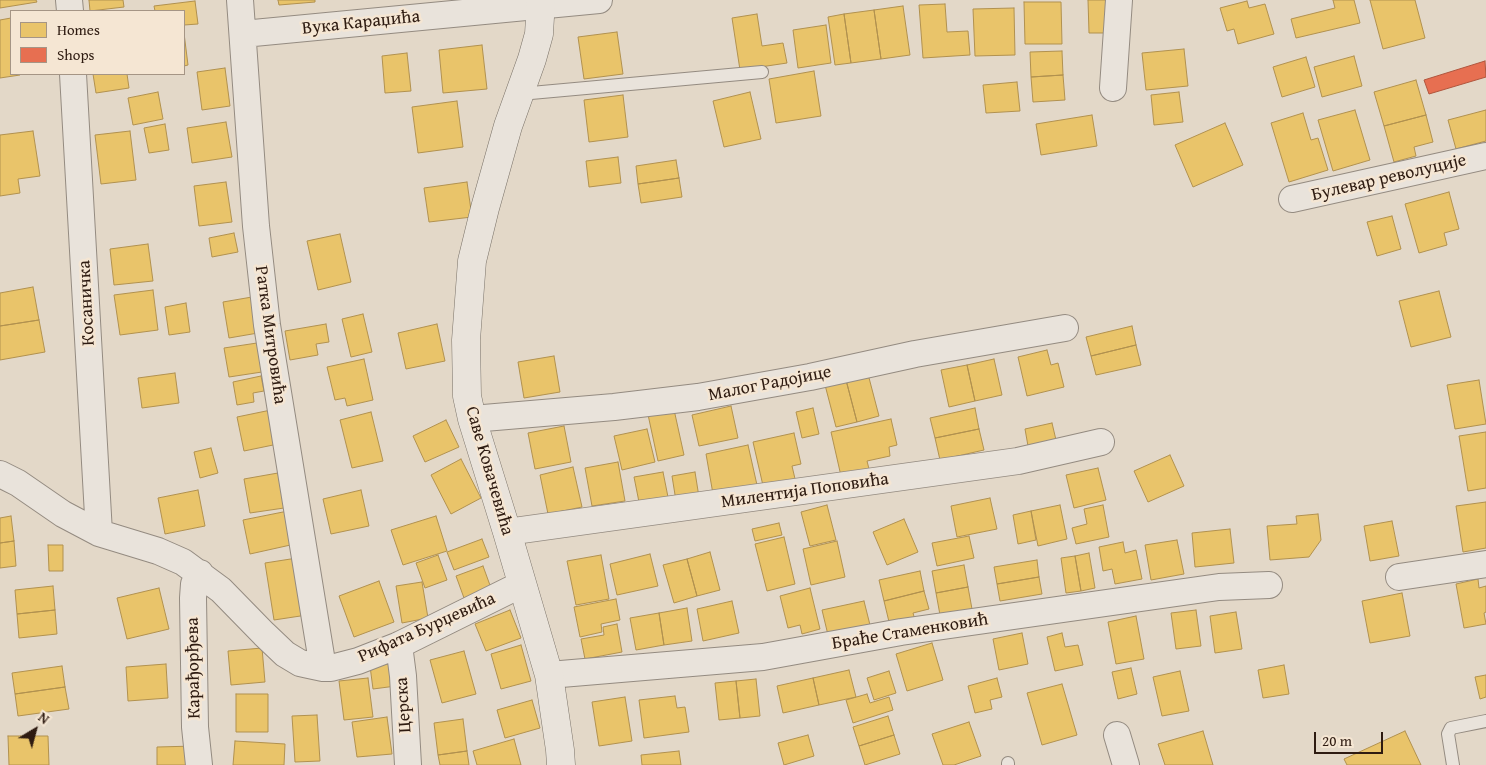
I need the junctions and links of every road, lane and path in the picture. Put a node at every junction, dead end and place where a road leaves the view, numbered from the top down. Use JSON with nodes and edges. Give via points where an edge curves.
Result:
{"nodes":[{"id":1,"x":240,"y":0,"type":"edge"},
{"id":2,"x":599,"y":0,"type":"edge"},
{"id":3,"x":1119,"y":0,"type":"edge"},
{"id":4,"x":541,"y":2,"type":"edge"},
{"id":5,"x":243,"y":34,"type":"junction"},
{"id":6,"x":762,"y":72,"type":"dead end"},
{"id":7,"x":73,"y":75,"type":"edge"},
{"id":8,"x":1113,"y":88,"type":"dead end"},
{"id":9,"x":520,"y":94,"type":"junction"},
{"id":10,"x":1486,"y":156,"type":"edge"},
{"id":11,"x":1292,"y":199,"type":"dead end"},
{"id":12,"x":1065,"y":328,"type":"dead end"},
{"id":13,"x":472,"y":419,"type":"junction"},
{"id":14,"x":1101,"y":442,"type":"dead end"},
{"id":15,"x":0,"y":474,"type":"edge"},
{"id":16,"x":507,"y":532,"type":"junction"},
{"id":17,"x":99,"y":533,"type":"junction"},
{"id":18,"x":1486,"y":564,"type":"edge"},
{"id":19,"x":200,"y":573,"type":"junction"},
{"id":20,"x":1399,"y":577,"type":"dead end"},
{"id":21,"x":522,"y":584,"type":"junction"},
{"id":22,"x":1269,"y":585,"type":"dead end"},
{"id":23,"x":399,"y":645,"type":"junction"},
{"id":24,"x":323,"y":668,"type":"junction"},
{"id":25,"x":549,"y":675,"type":"junction"},
{"id":26,"x":1486,"y":720,"type":"edge"},
{"id":27,"x":1117,"y":735,"type":"dead end"},
{"id":28,"x":199,"y":765,"type":"edge"},
{"id":29,"x":408,"y":765,"type":"edge"},
{"id":30,"x":561,"y":765,"type":"edge"},
{"id":31,"x":1126,"y":765,"type":"edge"},
{"id":32,"x":1453,"y":765,"type":"edge"}],
"edges":[{"from":1,"to":5,"type":"street","name":"Ратка Митровића"},
{"from":2,"to":4,"type":"street","name":"Вука Караџића"},
{"from":3,"to":8,"type":"street"},
{"from":4,"to":5,"type":"street","name":"Вука Караџића"},
{"from":4,"to":9,"type":"street","name":"Саве Ковачевића","via":[[539,34]]},
{"from":5,"to":24,"type":"street","name":"Ратка Митровића","via":[[256,226],[267,325]]},
{"from":6,"to":9,"type":"lane"},
{"from":7,"to":17,"type":"street","name":"Косаничка"},
{"from":9,"to":13,"type":"street","name":"Саве Ковачевића","via":[[472,261],[466,340],[467,396]]},
{"from":10,"to":11,"type":"street","name":"Булевар револуције"},
{"from":12,"to":13,"type":"street","name":"Малог Радојице","via":[[698,397]]},
{"from":13,"to":16,"type":"street","name":"Саве Ковачевића"},
{"from":14,"to":16,"type":"street","name":"Милентија Поповића","via":[[1018,462]]},
{"from":15,"to":17,"type":"street","name":"Рифата Бурџевића"},
{"from":16,"to":21,"type":"street","name":"Саве Ковачевића"},
{"from":17,"to":19,"type":"street","name":"Рифата Бурџевића","via":[[158,551]]},
{"from":18,"to":20,"type":"street"},
{"from":19,"to":24,"type":"street","name":"Рифата Бурџевића","via":[[222,590],[285,654],[300,663]]},
{"from":19,"to":28,"type":"street","name":"Карађорђева","via":[[194,584],[193,598],[195,727]]},
{"from":21,"to":23,"type":"street","name":"Рифата Бурџевића"},
{"from":21,"to":25,"type":"street","name":"Саве Ковачевића"},
{"from":22,"to":25,"type":"street","name":"Браће Стаменковић","via":[[1218,587],[901,632],[763,657]]},
{"from":23,"to":24,"type":"street","name":"Рифата Бурџевића"},
{"from":23,"to":29,"type":"street","name":"Церска"},
{"from":25,"to":30,"type":"street","name":"Саве Ковачевића"},
{"from":26,"to":32,"type":"lane","via":[[1451,728],[1448,734]]},
{"from":27,"to":31,"type":"street"}]}
